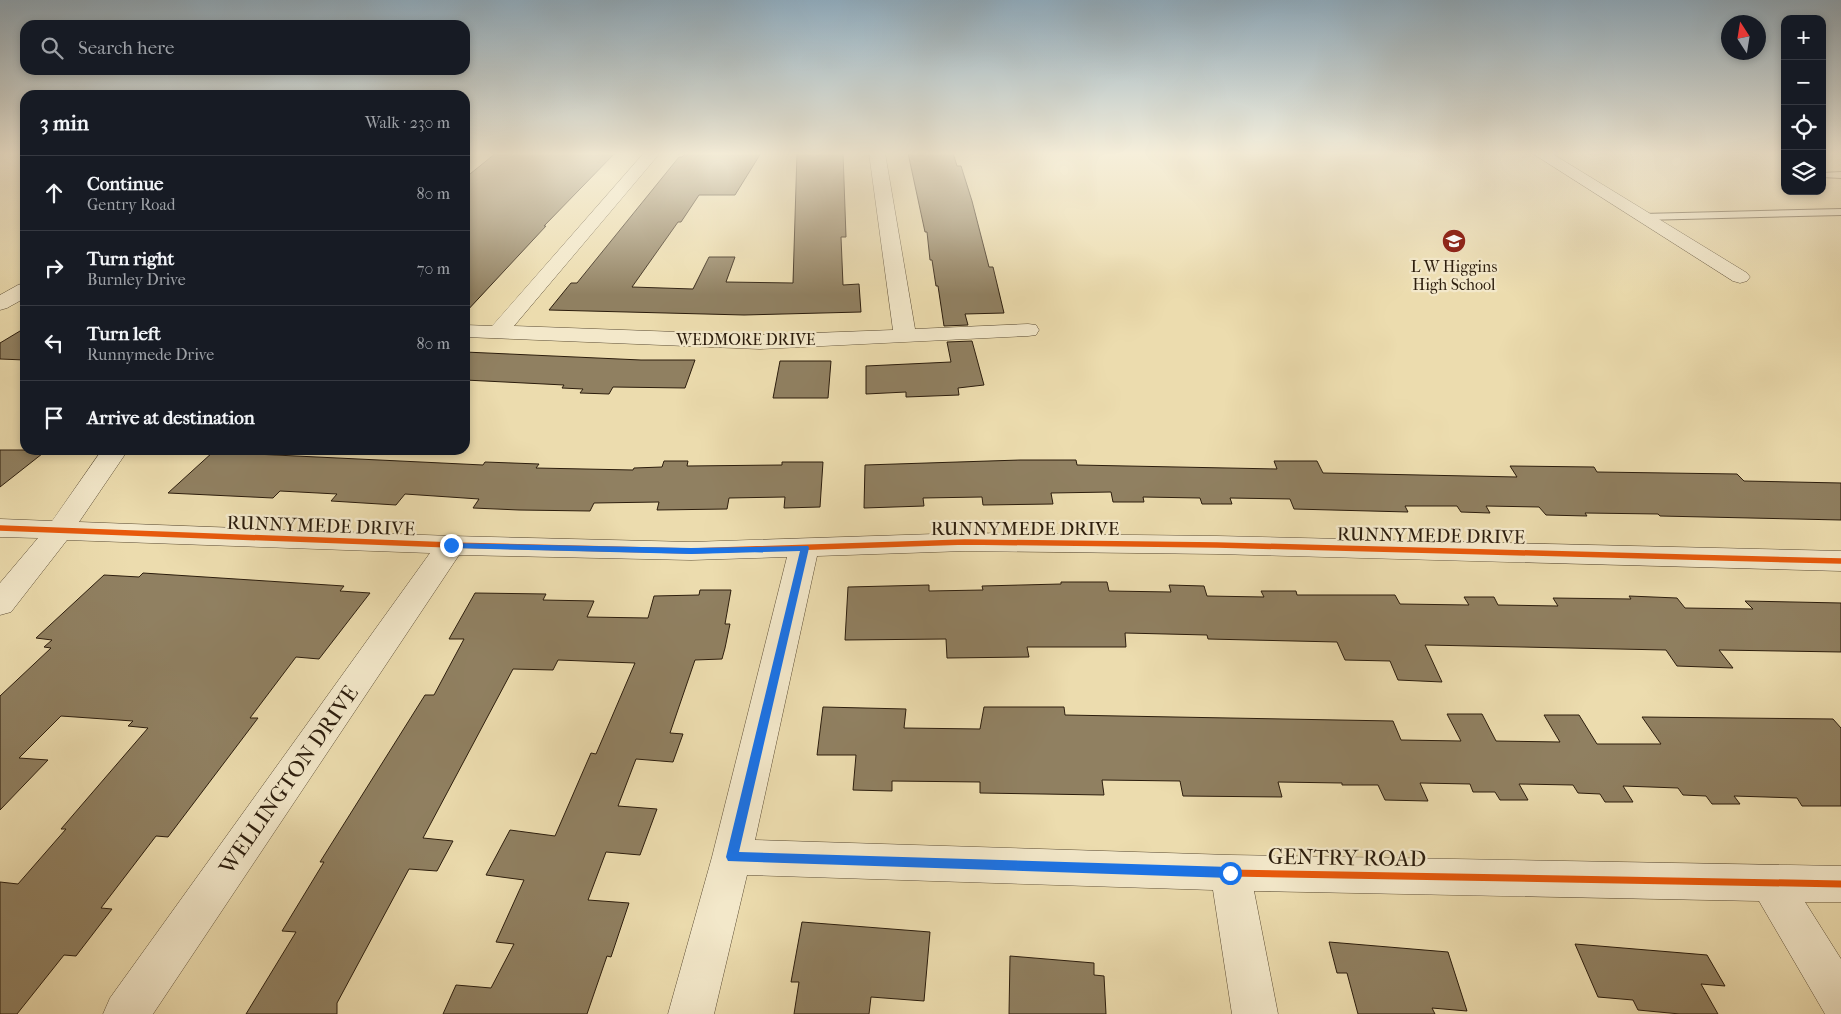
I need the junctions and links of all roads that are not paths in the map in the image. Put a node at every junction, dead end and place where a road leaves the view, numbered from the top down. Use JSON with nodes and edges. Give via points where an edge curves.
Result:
{"nodes":[{"id":1,"x":611,"y":200,"type":"edge"},
{"id":2,"x":885,"y":200,"type":"edge"},
{"id":3,"x":1616,"y":200,"type":"edge"},
{"id":4,"x":1841,"y":212,"type":"edge"},
{"id":5,"x":1643,"y":217,"type":"junction"},
{"id":6,"x":1740,"y":277,"type":"dead end"},
{"id":7,"x":20,"y":292,"type":"edge"},
{"id":8,"x":0,"y":304,"type":"edge"},
{"id":9,"x":0,"y":312,"type":"edge"},
{"id":10,"x":20,"y":313,"type":"edge"},
{"id":11,"x":1028,"y":330,"type":"dead end"},
{"id":12,"x":470,"y":331,"type":"edge"},
{"id":13,"x":498,"y":332,"type":"junction"},
{"id":14,"x":905,"y":336,"type":"junction"},
{"id":15,"x":112,"y":455,"type":"edge"},
{"id":16,"x":0,"y":528,"type":"edge"},
{"id":17,"x":59,"y":531,"type":"junction"},
{"id":18,"x":451,"y":545,"type":"junction"},
{"id":19,"x":804,"y":548,"type":"junction"},
{"id":20,"x":1841,"y":561,"type":"edge"},
{"id":21,"x":0,"y":604,"type":"edge"},
{"id":22,"x":732,"y":857,"type":"junction"},
{"id":23,"x":1230,"y":873,"type":"junction"},
{"id":24,"x":1770,"y":882,"type":"junction"},
{"id":25,"x":1841,"y":884,"type":"edge"},
{"id":26,"x":1841,"y":999,"type":"edge"},
{"id":27,"x":126,"y":1014,"type":"edge"},
{"id":28,"x":691,"y":1014,"type":"edge"},
{"id":29,"x":1255,"y":1014,"type":"edge"}],
"edges":[{"from":1,"to":13,"type":"street"},
{"from":2,"to":14,"type":"street"},
{"from":3,"to":5,"type":"street"},
{"from":4,"to":5,"type":"lane"},
{"from":5,"to":6,"type":"street"},
{"from":7,"to":8,"type":"street"},
{"from":9,"to":10,"type":"street"},
{"from":11,"to":14,"type":"street","name":"WEDMORE DRIVE"},
{"from":12,"to":13,"type":"street","name":"WEDMORE DRIVE"},
{"from":13,"to":14,"type":"street","name":"WEDMORE DRIVE","via":[[760,342]]},
{"from":15,"to":17,"type":"street"},
{"from":16,"to":17,"type":"street","name":"RUNNYMEDE DRIVE"},
{"from":17,"to":18,"type":"street","name":"RUNNYMEDE DRIVE"},
{"from":17,"to":21,"type":"street"},
{"from":18,"to":19,"type":"street","name":"RUNNYMEDE DRIVE","via":[[691,551]]},
{"from":18,"to":27,"type":"street","name":"WELLINGTON DRIVE"},
{"from":19,"to":20,"type":"street","name":"RUNNYMEDE DRIVE","via":[[965,542],[1217,545]]},
{"from":19,"to":22,"type":"street"},
{"from":22,"to":23,"type":"street","name":"GENTRY ROAD"},
{"from":22,"to":28,"type":"street"},
{"from":23,"to":24,"type":"street","name":"GENTRY ROAD"},
{"from":23,"to":29,"type":"street"},
{"from":24,"to":25,"type":"street","name":"GENTRY ROAD"},
{"from":24,"to":26,"type":"street"}]}
